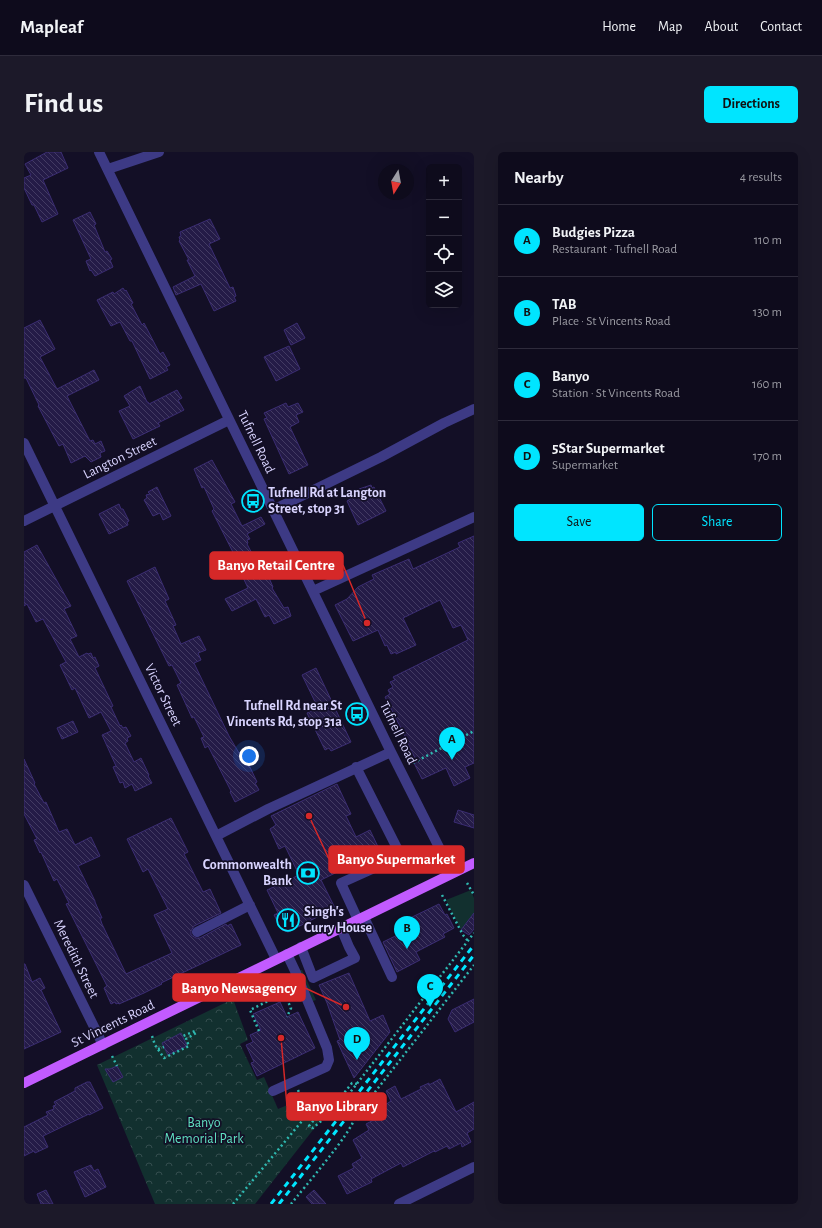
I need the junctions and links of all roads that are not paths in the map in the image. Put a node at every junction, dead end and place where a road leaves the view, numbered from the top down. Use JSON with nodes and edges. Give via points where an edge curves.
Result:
{"nodes":[{"id":1,"x":99,"y":152,"type":"edge"},
{"id":2,"x":159,"y":152,"type":"edge"},
{"id":3,"x":108,"y":169,"type":"junction"},
{"id":4,"x":474,"y":409,"type":"edge"},
{"id":5,"x":229,"y":420,"type":"junction"},
{"id":6,"x":24,"y":442,"type":"edge"},
{"id":7,"x":55,"y":506,"type":"junction"},
{"id":8,"x":274,"y":510,"type":"junction"},
{"id":9,"x":474,"y":517,"type":"edge"},
{"id":10,"x":24,"y":521,"type":"edge"},
{"id":11,"x":313,"y":592,"type":"junction"},
{"id":12,"x":391,"y":752,"type":"junction"},
{"id":13,"x":356,"y":767,"type":"junction"},
{"id":14,"x":216,"y":836,"type":"junction"},
{"id":15,"x":474,"y":863,"type":"edge"},
{"id":16,"x":452,"y":873,"type":"junction"},
{"id":17,"x":24,"y":884,"type":"edge"},
{"id":18,"x":250,"y":905,"type":"junction"},
{"id":19,"x":361,"y":918,"type":"junction"},
{"id":20,"x":341,"y":928,"type":"junction"},
{"id":21,"x":197,"y":932,"type":"dead end"},
{"id":22,"x":301,"y":948,"type":"junction"},
{"id":23,"x":287,"y":954,"type":"junction"},
{"id":24,"x":276,"y":959,"type":"junction"},
{"id":25,"x":392,"y":977,"type":"dead end"},
{"id":26,"x":103,"y":1045,"type":"junction"},
{"id":27,"x":24,"y":1083,"type":"edge"},
{"id":28,"x":273,"y":1091,"type":"dead end"},
{"id":29,"x":474,"y":1167,"type":"edge"},
{"id":30,"x":399,"y":1204,"type":"edge"}],
"edges":[{"from":1,"to":3,"type":"street","name":"Tufnell Road"},
{"from":2,"to":3,"type":"street"},
{"from":3,"to":5,"type":"street","name":"Tufnell Road"},
{"from":4,"to":8,"type":"street"},
{"from":5,"to":7,"type":"street","name":"Langton Street"},
{"from":5,"to":8,"type":"street","name":"Tufnell Road"},
{"from":6,"to":7,"type":"street","name":"Victor Street"},
{"from":7,"to":10,"type":"street","name":"Langton Street"},
{"from":7,"to":14,"type":"street","name":"Victor Street"},
{"from":8,"to":11,"type":"street","name":"Tufnell Road"},
{"from":9,"to":11,"type":"street"},
{"from":11,"to":12,"type":"street","name":"Tufnell Road"},
{"from":12,"to":13,"type":"street"},
{"from":12,"to":16,"type":"street","name":"Tufnell Road"},
{"from":13,"to":14,"type":"street"},
{"from":13,"to":19,"type":"street","via":[[401,856],[341,883]]},
{"from":14,"to":18,"type":"street","name":"Victor Street"},
{"from":15,"to":16,"type":"main road","name":"St Vincents Road"},
{"from":16,"to":19,"type":"main road","name":"St Vincents Road"},
{"from":17,"to":26,"type":"street","name":"Meredith Street"},
{"from":18,"to":21,"type":"street"},
{"from":18,"to":24,"type":"street","name":"Victor Street"},
{"from":19,"to":20,"type":"main road","name":"St Vincents Road"},
{"from":19,"to":25,"type":"street"},
{"from":20,"to":22,"type":"main road","name":"St Vincents Road"},
{"from":20,"to":22,"type":"street","via":[[355,958],[313,978]]},
{"from":22,"to":23,"type":"main road","name":"St Vincents Road"},
{"from":23,"to":24,"type":"main road","name":"St Vincents Road"},
{"from":23,"to":28,"type":"street","via":[[325,1042],[330,1060],[326,1067]]},
{"from":24,"to":26,"type":"main road","name":"St Vincents Road"},
{"from":26,"to":27,"type":"main road","name":"St Vincents Road"},
{"from":29,"to":30,"type":"street"}]}
